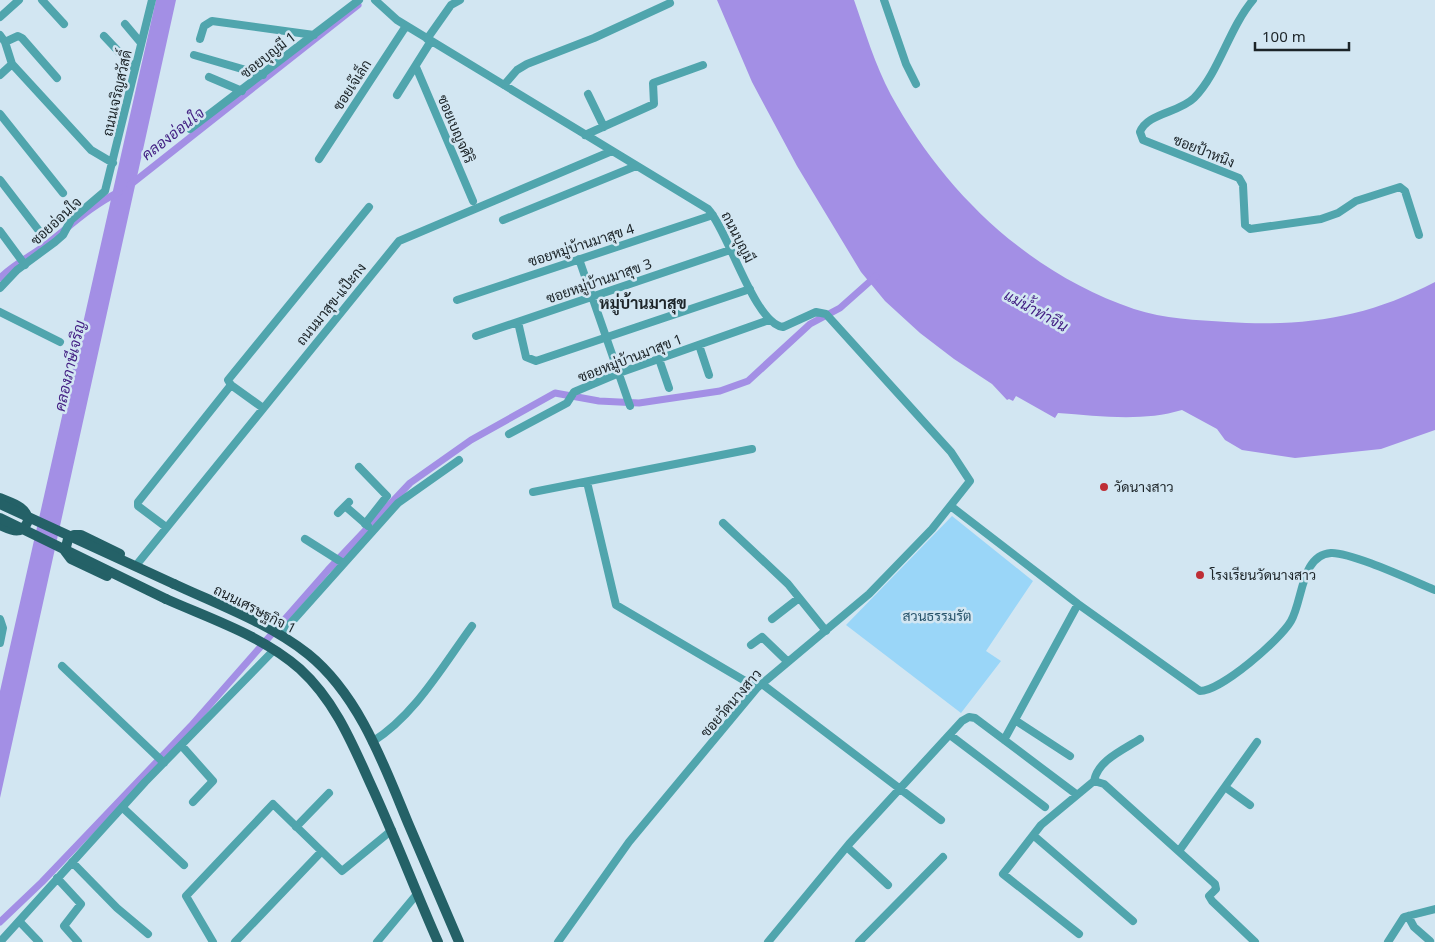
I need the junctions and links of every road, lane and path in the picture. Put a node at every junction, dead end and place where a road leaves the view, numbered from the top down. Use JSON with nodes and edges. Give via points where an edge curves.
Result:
{"nodes":[{"id":1,"x":18,"y":0,"type":"edge"},
{"id":2,"x":42,"y":0,"type":"edge"},
{"id":3,"x":152,"y":0,"type":"edge"},
{"id":4,"x":359,"y":0,"type":"edge"},
{"id":5,"x":375,"y":0,"type":"edge"},
{"id":6,"x":460,"y":0,"type":"edge"},
{"id":7,"x":884,"y":0,"type":"edge"},
{"id":8,"x":1253,"y":0,"type":"edge"},
{"id":9,"x":670,"y":3,"type":"dead end"},
{"id":10,"x":0,"y":17,"type":"edge"},
{"id":11,"x":64,"y":24,"type":"dead end"},
{"id":12,"x":125,"y":24,"type":"dead end"},
{"id":13,"x":406,"y":26,"type":"junction"},
{"id":14,"x":0,"y":35,"type":"edge"},
{"id":15,"x":314,"y":35,"type":"junction"},
{"id":16,"x":104,"y":36,"type":"dead end"},
{"id":17,"x":200,"y":39,"type":"dead end"},
{"id":18,"x":429,"y":40,"type":"junction"},
{"id":19,"x":5,"y":42,"type":"junction"},
{"id":20,"x":142,"y":43,"type":"junction"},
{"id":21,"x":194,"y":55,"type":"dead end"},
{"id":22,"x":12,"y":64,"type":"junction"},
{"id":23,"x":703,"y":65,"type":"dead end"},
{"id":24,"x":416,"y":67,"type":"junction"},
{"id":25,"x":136,"y":69,"type":"junction"},
{"id":26,"x":263,"y":74,"type":"junction"},
{"id":27,"x":0,"y":75,"type":"edge"},
{"id":28,"x":209,"y":77,"type":"dead end"},
{"id":29,"x":57,"y":78,"type":"dead end"},
{"id":30,"x":916,"y":84,"type":"dead end"},
{"id":31,"x":504,"y":85,"type":"junction"},
{"id":32,"x":242,"y":91,"type":"junction"},
{"id":33,"x":588,"y":94,"type":"dead end"},
{"id":34,"x":397,"y":95,"type":"dead end"},
{"id":35,"x":0,"y":114,"type":"edge"},
{"id":36,"x":604,"y":127,"type":"junction"},
{"id":37,"x":190,"y":128,"type":"dead end"},
{"id":38,"x":585,"y":135,"type":"junction"},
{"id":39,"x":612,"y":151,"type":"junction"},
{"id":40,"x":319,"y":159,"type":"dead end"},
{"id":41,"x":113,"y":164,"type":"junction"},
{"id":42,"x":636,"y":166,"type":"junction"},
{"id":43,"x":0,"y":180,"type":"edge"},
{"id":44,"x":105,"y":191,"type":"joint"},
{"id":45,"x":63,"y":192,"type":"dead end"},
{"id":46,"x":473,"y":201,"type":"dead end"},
{"id":47,"x":369,"y":207,"type":"dead end"},
{"id":48,"x":713,"y":215,"type":"junction"},
{"id":49,"x":503,"y":220,"type":"dead end"},
{"id":50,"x":0,"y":232,"type":"edge"},
{"id":51,"x":1419,"y":235,"type":"dead end"},
{"id":52,"x":44,"y":236,"type":"dead end"},
{"id":53,"x":730,"y":250,"type":"junction"},
{"id":54,"x":579,"y":259,"type":"junction"},
{"id":55,"x":22,"y":261,"type":"junction"},
{"id":56,"x":0,"y":288,"type":"edge"},
{"id":57,"x":750,"y":289,"type":"junction"},
{"id":58,"x":592,"y":297,"type":"junction"},
{"id":59,"x":457,"y":300,"type":"dead end"},
{"id":60,"x":0,"y":312,"type":"edge"},
{"id":61,"x":770,"y":320,"type":"junction"},
{"id":62,"x":518,"y":322,"type":"junction"},
{"id":63,"x":476,"y":336,"type":"dead end"},
{"id":64,"x":606,"y":336,"type":"junction"},
{"id":65,"x":60,"y":342,"type":"dead end"},
{"id":66,"x":699,"y":346,"type":"junction"},
{"id":67,"x":659,"y":359,"type":"junction"},
{"id":68,"x":619,"y":373,"type":"junction"},
{"id":69,"x":709,"y":375,"type":"dead end"},
{"id":70,"x":231,"y":386,"type":"junction"},
{"id":71,"x":669,"y":388,"type":"dead end"},
{"id":72,"x":630,"y":406,"type":"dead end"},
{"id":73,"x":263,"y":408,"type":"junction"},
{"id":74,"x":510,"y":434,"type":"dead end"},
{"id":75,"x":752,"y":449,"type":"dead end"},
{"id":76,"x":459,"y":460,"type":"dead end"},
{"id":77,"x":359,"y":468,"type":"dead end"},
{"id":78,"x":587,"y":482,"type":"junction"},
{"id":79,"x":533,"y":492,"type":"dead end"},
{"id":80,"x":0,"y":498,"type":"edge"},
{"id":81,"x":0,"y":504,"type":"edge"},
{"id":82,"x":952,"y":507,"type":"junction"},
{"id":83,"x":338,"y":513,"type":"dead end"},
{"id":84,"x":0,"y":518,"type":"edge"},
{"id":85,"x":723,"y":523,"type":"dead end"},
{"id":86,"x":365,"y":524,"type":"junction"},
{"id":87,"x":0,"y":525,"type":"edge"},
{"id":88,"x":166,"y":526,"type":"junction"},
{"id":89,"x":373,"y":530,"type":"junction"},
{"id":90,"x":305,"y":539,"type":"dead end"},
{"id":91,"x":138,"y":563,"type":"junction"},
{"id":92,"x":343,"y":563,"type":"junction"},
{"id":93,"x":1435,"y":590,"type":"edge"},
{"id":94,"x":799,"y":598,"type":"junction"},
{"id":95,"x":1078,"y":604,"type":"junction"},
{"id":96,"x":772,"y":619,"type":"dead end"},
{"id":97,"x":0,"y":620,"type":"edge"},
{"id":98,"x":472,"y":626,"type":"dead end"},
{"id":99,"x":267,"y":627,"type":"junction"},
{"id":100,"x":826,"y":631,"type":"junction"},
{"id":101,"x":280,"y":635,"type":"junction"},
{"id":102,"x":259,"y":642,"type":"junction"},
{"id":103,"x":0,"y":643,"type":"edge"},
{"id":104,"x":751,"y":645,"type":"dead end"},
{"id":105,"x":274,"y":650,"type":"junction"},
{"id":106,"x":788,"y":662,"type":"junction"},
{"id":107,"x":62,"y":666,"type":"dead end"},
{"id":108,"x":760,"y":686,"type":"junction"},
{"id":109,"x":1015,"y":720,"type":"junction"},
{"id":110,"x":950,"y":735,"type":"junction"},
{"id":111,"x":1140,"y":739,"type":"dead end"},
{"id":112,"x":1004,"y":740,"type":"junction"},
{"id":113,"x":372,"y":742,"type":"junction"},
{"id":114,"x":1257,"y":742,"type":"dead end"},
{"id":115,"x":181,"y":745,"type":"junction"},
{"id":116,"x":1070,"y":756,"type":"dead end"},
{"id":117,"x":164,"y":762,"type":"junction"},
{"id":118,"x":1094,"y":781,"type":"junction"},
{"id":119,"x":1225,"y":787,"type":"junction"},
{"id":120,"x":900,"y":789,"type":"junction"},
{"id":121,"x":329,"y":793,"type":"dead end"},
{"id":122,"x":1076,"y":794,"type":"junction"},
{"id":123,"x":192,"y":802,"type":"dead end"},
{"id":124,"x":1250,"y":805,"type":"dead end"},
{"id":125,"x":1045,"y":807,"type":"dead end"},
{"id":126,"x":122,"y":808,"type":"junction"},
{"id":127,"x":940,"y":820,"type":"dead end"},
{"id":128,"x":296,"y":827,"type":"junction"},
{"id":129,"x":392,"y":830,"type":"junction"},
{"id":130,"x":1033,"y":835,"type":"junction"},
{"id":131,"x":847,"y":847,"type":"junction"},
{"id":132,"x":1179,"y":850,"type":"junction"},
{"id":133,"x":321,"y":852,"type":"junction"},
{"id":134,"x":943,"y":857,"type":"dead end"},
{"id":135,"x":72,"y":862,"type":"junction"},
{"id":136,"x":184,"y":865,"type":"dead end"},
{"id":137,"x":57,"y":878,"type":"junction"},
{"id":138,"x":888,"y":885,"type":"dead end"},
{"id":139,"x":417,"y":894,"type":"junction"},
{"id":140,"x":1435,"y":909,"type":"edge"},
{"id":141,"x":1408,"y":916,"type":"junction"},
{"id":142,"x":19,"y":921,"type":"junction"},
{"id":143,"x":1133,"y":921,"type":"dead end"},
{"id":144,"x":148,"y":934,"type":"dead end"},
{"id":145,"x":1079,"y":934,"type":"dead end"},
{"id":146,"x":5,"y":940,"type":"edge"},
{"id":147,"x":455,"y":941,"type":"edge"},
{"id":148,"x":39,"y":942,"type":"edge"},
{"id":149,"x":78,"y":942,"type":"edge"},
{"id":150,"x":213,"y":942,"type":"edge"},
{"id":151,"x":234,"y":942,"type":"edge"},
{"id":152,"x":377,"y":942,"type":"edge"},
{"id":153,"x":438,"y":942,"type":"edge"},
{"id":154,"x":558,"y":942,"type":"edge"},
{"id":155,"x":768,"y":942,"type":"edge"},
{"id":156,"x":859,"y":942,"type":"edge"},
{"id":157,"x":1254,"y":942,"type":"edge"},
{"id":158,"x":1388,"y":942,"type":"edge"},
{"id":159,"x":1430,"y":942,"type":"edge"}],
"edges":[{"from":1,"to":10,"type":"street"},
{"from":2,"to":11,"type":"street"},
{"from":3,"to":20,"type":"street","name":"ถนนเจริญสวัสดิ์"},
{"from":4,"to":15,"type":"street","name":"ซอยบุญมี 1"},
{"from":5,"to":13,"type":"street","name":"ถนนบุญมี"},
{"from":6,"to":18,"type":"street","via":[[451,5]]},
{"from":7,"to":30,"type":"street"},
{"from":8,"to":51,"type":"street","name":"ซอยป้าหนิง","via":[[1194,98],[1174,111],[1148,121],[1140,132],[1143,140],[1239,178],[1243,185],[1245,225],[1250,229],[1321,219],[1356,201],[1400,187],[1405,191]]},
{"from":9,"to":31,"type":"street","via":[[534,61],[517,70]]},
{"from":12,"to":20,"type":"street"},
{"from":13,"to":18,"type":"street","name":"ถนนบุญมี"},
{"from":13,"to":40,"type":"street","name":"ซอยเจ๊เล็ก"},
{"from":14,"to":19,"type":"street"},
{"from":15,"to":17,"type":"street","via":[[212,21],[204,26]]},
{"from":15,"to":26,"type":"street","name":"ซอยบุญมี 1"},
{"from":16,"to":25,"type":"street"},
{"from":18,"to":24,"type":"street"},
{"from":18,"to":31,"type":"street","name":"ถนนบุญมี"},
{"from":19,"to":22,"type":"street"},
{"from":19,"to":29,"type":"street","via":[[18,36],[22,38]]},
{"from":20,"to":25,"type":"street","name":"ถนนเจริญสวัสดิ์"},
{"from":21,"to":26,"type":"street"},
{"from":22,"to":27,"type":"street"},
{"from":22,"to":41,"type":"street","via":[[91,150]]},
{"from":23,"to":36,"type":"street","via":[[653,83],[654,104]]},
{"from":24,"to":34,"type":"street"},
{"from":24,"to":46,"type":"street","name":"ซอยเบญจศิริ"},
{"from":25,"to":41,"type":"street","name":"ถนนเจริญสวัสดิ์"},
{"from":26,"to":32,"type":"street","name":"ซอยบุญมี 1"},
{"from":28,"to":32,"type":"street"},
{"from":31,"to":38,"type":"street","name":"ถนนบุญมี"},
{"from":32,"to":37,"type":"street","name":"ซอยบุญมี 1"},
{"from":33,"to":36,"type":"street"},
{"from":35,"to":45,"type":"street"},
{"from":36,"to":38,"type":"street"},
{"from":38,"to":39,"type":"street","name":"ถนนบุญมี"},
{"from":39,"to":42,"type":"street","name":"ถนนบุญมี"},
{"from":39,"to":73,"type":"street","name":"ถนนมาสุข-แป๊ะกง","via":[[398,241]]},
{"from":41,"to":44,"type":"street","name":"ถนนเจริญสวัสดิ์"},
{"from":42,"to":48,"type":"street","name":"ถนนบุญมี","via":[[702,205]]},
{"from":42,"to":49,"type":"street"},
{"from":43,"to":52,"type":"street"},
{"from":44,"to":55,"type":"street","name":"ซอยอ่อนใจ","via":[[74,217],[55,242]]},
{"from":47,"to":70,"type":"street","via":[[228,380]]},
{"from":48,"to":53,"type":"street","name":"ถนนบุญมี"},
{"from":48,"to":54,"type":"street","name":"ซอยหมู่บ้านมาสุข 4"},
{"from":50,"to":55,"type":"street"},
{"from":53,"to":57,"type":"street","name":"ถนนบุญมี"},
{"from":53,"to":58,"type":"street","name":"ซอยหมู่บ้านมาสุข 3"},
{"from":54,"to":58,"type":"street"},
{"from":54,"to":59,"type":"street","name":"ซอยหมู่บ้านมาสุข 4"},
{"from":55,"to":56,"type":"street","name":"ซอยอ่อนใจ"},
{"from":57,"to":61,"type":"street","name":"ถนนบุญมี"},
{"from":57,"to":64,"type":"street"},
{"from":58,"to":62,"type":"street","name":"ซอยหมู่บ้านมาสุข 3"},
{"from":58,"to":64,"type":"street"},
{"from":60,"to":65,"type":"street"},
{"from":61,"to":66,"type":"street","name":"ซอยหมู่บ้านมาสุข 1"},
{"from":61,"to":82,"type":"street","name":"ซอยวัดนางสาว","via":[[783,327],[816,312],[828,316],[951,452],[970,482]]},
{"from":62,"to":63,"type":"street","name":"ซอยหมู่บ้านมาสุข 3"},
{"from":62,"to":64,"type":"street","via":[[526,357],[531,361]]},
{"from":64,"to":68,"type":"street"},
{"from":66,"to":67,"type":"street","name":"ซอยหมู่บ้านมาสุข 1"},
{"from":66,"to":69,"type":"street"},
{"from":67,"to":68,"type":"street","name":"ซอยหมู่บ้านมาสุข 1"},
{"from":67,"to":71,"type":"street"},
{"from":68,"to":72,"type":"street"},
{"from":68,"to":74,"type":"street","name":"ซอยหมู่บ้านมาสุข 1","via":[[571,394],[567,403]]},
{"from":70,"to":73,"type":"street"},
{"from":70,"to":88,"type":"street","via":[[138,502],[138,506]]},
{"from":73,"to":88,"type":"street","name":"ถนนมาสุข-แป๊ะกง"},
{"from":75,"to":78,"type":"street"},
{"from":76,"to":89,"type":"street","via":[[398,503]]},
{"from":77,"to":86,"type":"street","via":[[387,496]]},
{"from":78,"to":79,"type":"street"},
{"from":78,"to":108,"type":"street","via":[[616,604]]},
{"from":80,"to":87,"type":"main road","via":[[22,508],[28,520],[18,531]]},
{"from":81,"to":99,"type":"main road","name":"ถนนเศรษฐกิจ 1","bridge":true},
{"from":82,"to":95,"type":"street"},
{"from":82,"to":100,"type":"street","name":"ซอยวัดนางสาว","via":[[869,594]]},
{"from":83,"to":86,"type":"street","via":[[347,504]]},
{"from":84,"to":102,"type":"main road","name":"ถนนเศรษฐกิจ 1","bridge":true},
{"from":85,"to":94,"type":"street"},
{"from":86,"to":89,"type":"street"},
{"from":88,"to":91,"type":"street","name":"ถนนมาสุข-แป๊ะกง"},
{"from":89,"to":92,"type":"street"},
{"from":90,"to":92,"type":"street"},
{"from":91,"to":99,"type":"main road"},
{"from":91,"to":102,"type":"main road","via":[[81,535],[71,536],[65,546],[71,559],[169,605]]},
{"from":92,"to":101,"type":"street"},
{"from":93,"to":95,"type":"street","via":[[1349,556],[1334,553],[1321,556],[1308,572],[1295,613],[1286,628],[1243,668],[1210,689],[1200,691]]},
{"from":94,"to":96,"type":"street"},
{"from":94,"to":100,"type":"street"},
{"from":95,"to":109,"type":"street"},
{"from":97,"to":103,"type":"street","via":[[3,628]]},
{"from":98,"to":113,"type":"street","via":[[409,712]]},
{"from":99,"to":101,"type":"main road","name":"ถนนเศรษฐกิจ 1"},
{"from":100,"to":106,"type":"street","name":"ซอยวัดนางสาว"},
{"from":101,"to":113,"type":"main road","name":"ถนนเศรษฐกิจ 1","via":[[330,675]]},
{"from":102,"to":105,"type":"main road","name":"ถนนเศรษฐกิจ 1"},
{"from":104,"to":106,"type":"street","via":[[762,637]]},
{"from":105,"to":115,"type":"street"},
{"from":105,"to":129,"type":"main road","name":"ถนนเศรษฐกิจ 1","via":[[299,668],[330,703],[349,736]]},
{"from":106,"to":108,"type":"street","name":"ซอยวัดนางสาว"},
{"from":107,"to":117,"type":"street"},
{"from":108,"to":120,"type":"street"},
{"from":108,"to":154,"type":"street","name":"ซอยวัดนางสาว","via":[[629,842]]},
{"from":109,"to":112,"type":"street"},
{"from":109,"to":116,"type":"street"},
{"from":110,"to":112,"type":"street","via":[[969,717]]},
{"from":110,"to":120,"type":"street"},
{"from":110,"to":125,"type":"street"},
{"from":111,"to":118,"type":"street","via":[[1102,764]]},
{"from":112,"to":122,"type":"street"},
{"from":113,"to":147,"type":"main road","name":"ถนนเศรษฐกิจ 1","via":[[384,764]]},
{"from":114,"to":119,"type":"street"},
{"from":115,"to":117,"type":"street"},
{"from":115,"to":123,"type":"street","via":[[213,781]]},
{"from":117,"to":126,"type":"street"},
{"from":118,"to":122,"type":"street"},
{"from":118,"to":132,"type":"street","via":[[1104,784]]},
{"from":119,"to":124,"type":"street"},
{"from":119,"to":132,"type":"street"},
{"from":120,"to":127,"type":"street"},
{"from":120,"to":131,"type":"street"},
{"from":121,"to":128,"type":"street"},
{"from":122,"to":130,"type":"street"},
{"from":126,"to":135,"type":"street"},
{"from":126,"to":136,"type":"street"},
{"from":128,"to":133,"type":"street"},
{"from":128,"to":150,"type":"street","via":[[273,804],[187,893]]},
{"from":129,"to":133,"type":"street","via":[[345,870],[340,870]]},
{"from":129,"to":139,"type":"main road","name":"ถนนเศรษฐกิจ 1"},
{"from":130,"to":143,"type":"street"},
{"from":130,"to":145,"type":"street","via":[[1004,874]]},
{"from":131,"to":138,"type":"street"},
{"from":131,"to":155,"type":"street"},
{"from":132,"to":157,"type":"street","via":[[1215,884],[1216,889],[1210,896],[1212,901]]},
{"from":133,"to":151,"type":"street"},
{"from":134,"to":156,"type":"street"},
{"from":135,"to":137,"type":"street"},
{"from":135,"to":144,"type":"street"},
{"from":137,"to":142,"type":"street"},
{"from":137,"to":149,"type":"street","via":[[81,904],[64,926]]},
{"from":139,"to":152,"type":"street"},
{"from":139,"to":153,"type":"main road","name":"ถนนเศรษฐกิจ 1"},
{"from":140,"to":141,"type":"street"},
{"from":141,"to":158,"type":"street","via":[[1404,917]]},
{"from":141,"to":159,"type":"street","via":[[1414,927]]},
{"from":142,"to":146,"type":"street"},
{"from":142,"to":148,"type":"street"}]}
